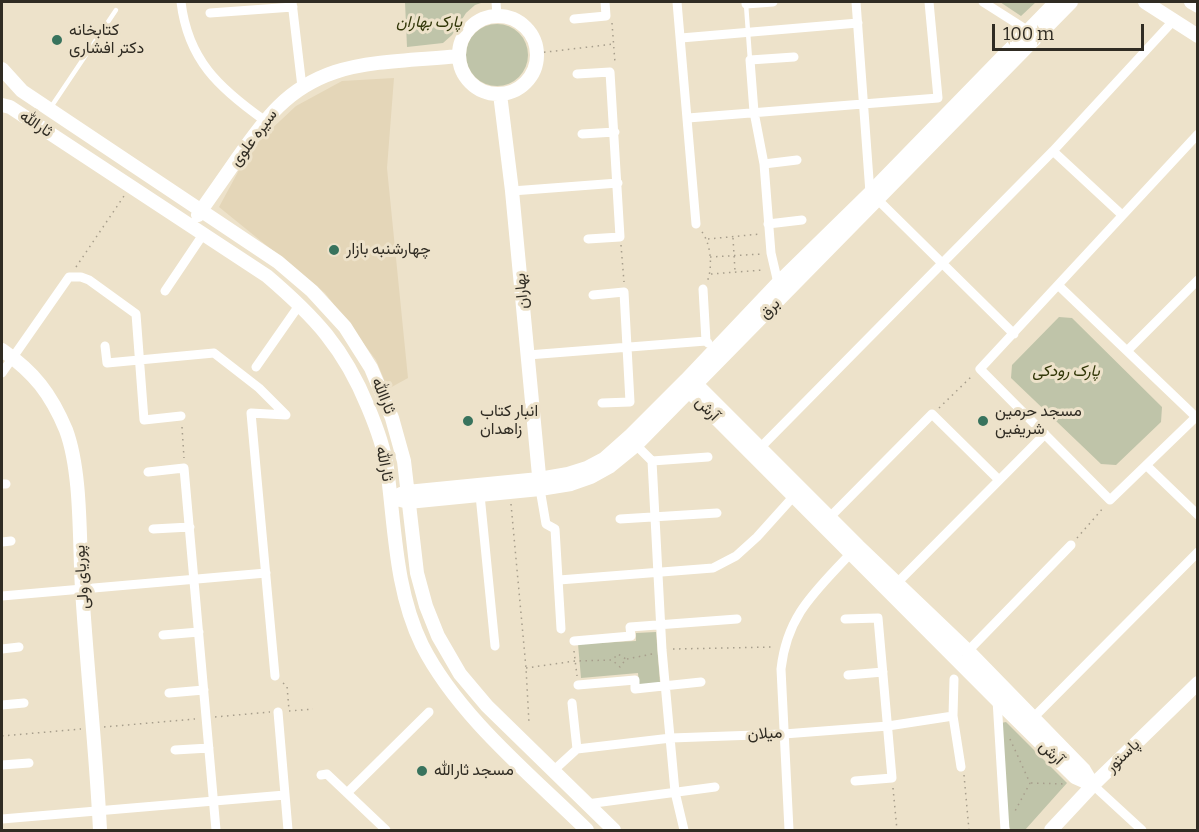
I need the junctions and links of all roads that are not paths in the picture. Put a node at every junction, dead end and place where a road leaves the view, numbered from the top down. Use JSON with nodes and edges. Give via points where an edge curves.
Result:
{"nodes":[{"id":1,"x":181,"y":2,"type":"edge"},
{"id":2,"x":605,"y":2,"type":"edge"},
{"id":3,"x":677,"y":2,"type":"edge"},
{"id":4,"x":773,"y":2,"type":"edge"},
{"id":5,"x":856,"y":2,"type":"edge"},
{"id":6,"x":929,"y":2,"type":"edge"},
{"id":7,"x":983,"y":2,"type":"edge"},
{"id":8,"x":1056,"y":2,"type":"edge"},
{"id":9,"x":1071,"y":2,"type":"edge"},
{"id":10,"x":1145,"y":2,"type":"edge"},
{"id":11,"x":1191,"y":2,"type":"edge"},
{"id":12,"x":746,"y":3,"type":"edge"},
{"id":13,"x":292,"y":4,"type":"edge"},
{"id":14,"x":1197,"y":6,"type":"edge"},
{"id":15,"x":497,"y":8,"type":"edge"},
{"id":16,"x":116,"y":10,"type":"dead end"},
{"id":17,"x":210,"y":13,"type":"dead end"},
{"id":18,"x":574,"y":19,"type":"dead end"},
{"id":19,"x":1174,"y":20,"type":"junction"},
{"id":20,"x":858,"y":23,"type":"junction"},
{"id":21,"x":747,"y":32,"type":"junction"},
{"id":22,"x":1032,"y":34,"type":"junction"},
{"id":23,"x":1197,"y":36,"type":"edge"},
{"id":24,"x":681,"y":38,"type":"junction"},
{"id":25,"x":459,"y":56,"type":"junction"},
{"id":26,"x":794,"y":57,"type":"dead end"},
{"id":27,"x":750,"y":60,"type":"junction"},
{"id":28,"x":2,"y":69,"type":"edge"},
{"id":29,"x":577,"y":74,"type":"dead end"},
{"id":30,"x":302,"y":87,"type":"junction"},
{"id":31,"x":500,"y":94,"type":"junction"},
{"id":32,"x":938,"y":98,"type":"junction"},
{"id":33,"x":864,"y":104,"type":"junction"},
{"id":34,"x":2,"y":105,"type":"edge"},
{"id":35,"x":50,"y":110,"type":"junction"},
{"id":36,"x":754,"y":112,"type":"junction"},
{"id":37,"x":688,"y":118,"type":"junction"},
{"id":38,"x":264,"y":120,"type":"junction"},
{"id":39,"x":940,"y":121,"type":"junction"},
{"id":40,"x":615,"y":132,"type":"junction"},
{"id":41,"x":582,"y":134,"type":"dead end"},
{"id":42,"x":1197,"y":134,"type":"edge"},
{"id":43,"x":1053,"y":151,"type":"junction"},
{"id":44,"x":797,"y":160,"type":"dead end"},
{"id":45,"x":764,"y":164,"type":"junction"},
{"id":46,"x":618,"y":183,"type":"junction"},
{"id":47,"x":513,"y":191,"type":"junction"},
{"id":48,"x":874,"y":196,"type":"junction"},
{"id":49,"x":202,"y":210,"type":"junction"},
{"id":50,"x":1121,"y":214,"type":"junction"},
{"id":51,"x":802,"y":220,"type":"dead end"},
{"id":52,"x":696,"y":224,"type":"road end"},
{"id":53,"x":192,"y":225,"type":"junction"},
{"id":54,"x":769,"y":228,"type":"junction"},
{"id":55,"x":204,"y":233,"type":"junction"},
{"id":56,"x":588,"y":239,"type":"dead end"},
{"id":57,"x":941,"y":263,"type":"junction"},
{"id":58,"x":1197,"y":280,"type":"edge"},
{"id":59,"x":778,"y":283,"type":"junction"},
{"id":60,"x":1058,"y":285,"type":"junction"},
{"id":61,"x":703,"y":289,"type":"road end"},
{"id":62,"x":165,"y":291,"type":"dead end"},
{"id":63,"x":593,"y":295,"type":"dead end"},
{"id":64,"x":300,"y":304,"type":"junction"},
{"id":65,"x":1014,"y":334,"type":"junction"},
{"id":66,"x":711,"y":345,"type":"junction"},
{"id":67,"x":105,"y":346,"type":"dead end"},
{"id":68,"x":627,"y":348,"type":"junction"},
{"id":69,"x":1127,"y":351,"type":"junction"},
{"id":70,"x":7,"y":354,"type":"edge"},
{"id":71,"x":528,"y":355,"type":"junction"},
{"id":72,"x":139,"y":360,"type":"junction"},
{"id":73,"x":256,"y":367,"type":"dead end"},
{"id":74,"x":2,"y":373,"type":"edge"},
{"id":75,"x":691,"y":385,"type":"junction"},
{"id":76,"x":602,"y":403,"type":"dead end"},
{"id":77,"x":181,"y":416,"type":"road end"},
{"id":78,"x":1197,"y":416,"type":"edge"},
{"id":79,"x":1045,"y":434,"type":"junction"},
{"id":80,"x":636,"y":446,"type":"junction"},
{"id":81,"x":760,"y":448,"type":"junction"},
{"id":82,"x":708,"y":457,"type":"dead end"},
{"id":83,"x":652,"y":460,"type":"junction"},
{"id":84,"x":1146,"y":465,"type":"junction"},
{"id":85,"x":148,"y":472,"type":"dead end"},
{"id":86,"x":999,"y":480,"type":"junction"},
{"id":87,"x":540,"y":484,"type":"junction"},
{"id":88,"x":797,"y":493,"type":"junction"},
{"id":89,"x":480,"y":495,"type":"junction"},
{"id":90,"x":408,"y":497,"type":"junction"},
{"id":91,"x":390,"y":498,"type":"junction"},
{"id":92,"x":717,"y":513,"type":"dead end"},
{"id":93,"x":1197,"y":515,"type":"edge"},
{"id":94,"x":656,"y":517,"type":"junction"},
{"id":95,"x":830,"y":517,"type":"junction"},
{"id":96,"x":620,"y":519,"type":"dead end"},
{"id":97,"x":189,"y":527,"type":"junction"},
{"id":98,"x":153,"y":529,"type":"dead end"},
{"id":99,"x":1071,"y":545,"type":"road end"},
{"id":100,"x":854,"y":550,"type":"junction"},
{"id":101,"x":1197,"y":552,"type":"edge"},
{"id":102,"x":266,"y":573,"type":"junction"},
{"id":103,"x":658,"y":573,"type":"junction"},
{"id":104,"x":194,"y":579,"type":"junction"},
{"id":105,"x":559,"y":580,"type":"junction"},
{"id":106,"x":898,"y":582,"type":"junction"},
{"id":107,"x":82,"y":590,"type":"junction"},
{"id":108,"x":2,"y":596,"type":"edge"},
{"id":109,"x":844,"y":619,"type":"dead end"},
{"id":110,"x":737,"y":620,"type":"dead end"},
{"id":111,"x":660,"y":624,"type":"junction"},
{"id":112,"x":561,"y":629,"type":"dead end"},
{"id":113,"x":199,"y":632,"type":"junction"},
{"id":114,"x":163,"y":635,"type":"dead end"},
{"id":115,"x":574,"y":641,"type":"road end"},
{"id":116,"x":495,"y":646,"type":"dead end"},
{"id":117,"x":20,"y":647,"type":"dead end"},
{"id":118,"x":2,"y":649,"type":"edge"},
{"id":119,"x":968,"y":651,"type":"junction"},
{"id":120,"x":883,"y":672,"type":"junction"},
{"id":121,"x":848,"y":675,"type":"dead end"},
{"id":122,"x":275,"y":676,"type":"road end"},
{"id":123,"x":954,"y":679,"type":"dead end"},
{"id":124,"x":701,"y":682,"type":"dead end"},
{"id":125,"x":1197,"y":683,"type":"edge"},
{"id":126,"x":578,"y":685,"type":"road end"},
{"id":127,"x":665,"y":686,"type":"junction"},
{"id":128,"x":204,"y":690,"type":"junction"},
{"id":129,"x":169,"y":693,"type":"dead end"},
{"id":130,"x":997,"y":700,"type":"junction"},
{"id":131,"x":24,"y":703,"type":"dead end"},
{"id":132,"x":572,"y":703,"type":"dead end"},
{"id":133,"x":2,"y":705,"type":"edge"},
{"id":134,"x":278,"y":712,"type":"road end"},
{"id":135,"x":429,"y":712,"type":"dead end"},
{"id":136,"x":953,"y":716,"type":"junction"},
{"id":137,"x":1033,"y":718,"type":"junction"},
{"id":138,"x":888,"y":726,"type":"junction"},
{"id":139,"x":784,"y":734,"type":"junction"},
{"id":140,"x":671,"y":738,"type":"junction"},
{"id":141,"x":209,"y":748,"type":"junction"},
{"id":142,"x":577,"y":749,"type":"junction"},
{"id":143,"x":175,"y":750,"type":"dead end"},
{"id":144,"x":29,"y":763,"type":"dead end"},
{"id":145,"x":2,"y":765,"type":"edge"},
{"id":146,"x":961,"y":767,"type":"road end"},
{"id":147,"x":553,"y":771,"type":"junction"},
{"id":148,"x":321,"y":775,"type":"dead end"},
{"id":149,"x":855,"y":781,"type":"dead end"},
{"id":150,"x":1094,"y":785,"type":"junction"},
{"id":151,"x":715,"y":787,"type":"dead end"},
{"id":152,"x":675,"y":792,"type":"junction"},
{"id":153,"x":347,"y":793,"type":"junction"},
{"id":154,"x":285,"y":795,"type":"junction"},
{"id":155,"x":214,"y":801,"type":"junction"},
{"id":156,"x":587,"y":804,"type":"junction"},
{"id":157,"x":99,"y":809,"type":"junction"},
{"id":158,"x":2,"y":819,"type":"edge"},
{"id":159,"x":1005,"y":830,"type":"edge"},
{"id":160,"x":100,"y":831,"type":"edge"},
{"id":161,"x":216,"y":831,"type":"edge"},
{"id":162,"x":288,"y":831,"type":"edge"},
{"id":163,"x":386,"y":831,"type":"edge"},
{"id":164,"x":587,"y":831,"type":"edge"},
{"id":165,"x":614,"y":831,"type":"edge"},
{"id":166,"x":684,"y":831,"type":"edge"},
{"id":167,"x":789,"y":831,"type":"edge"},
{"id":168,"x":1051,"y":831,"type":"edge"},
{"id":169,"x":1142,"y":831,"type":"edge"}],
"edges":[{"from":1,"to":38,"type":"street","via":[[189,39],[209,74]]},
{"from":2,"to":18,"type":"street","via":[[606,16]]},
{"from":3,"to":24,"type":"street"},
{"from":4,"to":12,"type":"street"},
{"from":5,"to":20,"type":"street"},
{"from":6,"to":32,"type":"street"},
{"from":7,"to":22,"type":"street"},
{"from":8,"to":22,"type":"street","name":"برق"},
{"from":9,"to":22,"type":"street","name":"برق"},
{"from":10,"to":19,"type":"street"},
{"from":11,"to":14,"type":"street"},
{"from":12,"to":21,"type":"lane"},
{"from":13,"to":17,"type":"street"},
{"from":13,"to":30,"type":"street"},
{"from":15,"to":25,"type":"street","via":[[466,33]]},
{"from":15,"to":31,"type":"street","via":[[525,26],[538,53],[534,71],[523,86]]},
{"from":16,"to":35,"type":"lane"},
{"from":19,"to":23,"type":"street"},
{"from":19,"to":43,"type":"street"},
{"from":20,"to":21,"type":"street"},
{"from":20,"to":33,"type":"street"},
{"from":21,"to":24,"type":"street"},
{"from":21,"to":27,"type":"lane"},
{"from":22,"to":39,"type":"street","name":"برق"},
{"from":22,"to":48,"type":"street","name":"برق"},
{"from":24,"to":37,"type":"street"},
{"from":25,"to":30,"type":"street","name":"سیره علوی","via":[[336,72]]},
{"from":25,"to":31,"type":"street","via":[[461,68],[476,88]]},
{"from":26,"to":27,"type":"street"},
{"from":27,"to":36,"type":"street"},
{"from":28,"to":35,"type":"street","name":"ثاراالله","via":[[22,91]]},
{"from":29,"to":40,"type":"street","via":[[610,72]]},
{"from":30,"to":38,"type":"street","name":"سیره علوی"},
{"from":31,"to":47,"type":"street","name":"بهاران"},
{"from":32,"to":33,"type":"street"},
{"from":32,"to":39,"type":"street"},
{"from":33,"to":36,"type":"street"},
{"from":33,"to":48,"type":"street"},
{"from":34,"to":53,"type":"street","name":"ثارالله"},
{"from":35,"to":49,"type":"street","name":"ثاراالله"},
{"from":36,"to":37,"type":"street"},
{"from":36,"to":45,"type":"street"},
{"from":37,"to":52,"type":"street"},
{"from":38,"to":49,"type":"street","name":"سیره علوی"},
{"from":39,"to":48,"type":"street","name":"برق"},
{"from":40,"to":41,"type":"street"},
{"from":40,"to":46,"type":"street"},
{"from":42,"to":50,"type":"street"},
{"from":43,"to":50,"type":"street"},
{"from":43,"to":57,"type":"street"},
{"from":44,"to":45,"type":"street"},
{"from":45,"to":54,"type":"street"},
{"from":46,"to":47,"type":"street"},
{"from":46,"to":56,"type":"street","via":[[620,237]]},
{"from":47,"to":71,"type":"street","name":"بهاران"},
{"from":48,"to":57,"type":"street"},
{"from":48,"to":59,"type":"street","name":"برق"},
{"from":48,"to":75,"type":"street","name":"برق"},
{"from":49,"to":53,"type":"street","name":"سیره علوی"},
{"from":49,"to":90,"type":"street","name":"ثاراالله","via":[[278,261],[345,327],[371,368],[392,418],[404,461]]},
{"from":50,"to":60,"type":"street"},
{"from":51,"to":54,"type":"street"},
{"from":53,"to":55,"type":"street","name":"ثارالله"},
{"from":54,"to":59,"type":"street"},
{"from":55,"to":62,"type":"street"},
{"from":55,"to":64,"type":"street","name":"ثارالله"},
{"from":57,"to":65,"type":"street"},
{"from":57,"to":81,"type":"street"},
{"from":58,"to":69,"type":"street"},
{"from":59,"to":66,"type":"street","name":"برق"},
{"from":60,"to":65,"type":"street"},
{"from":60,"to":69,"type":"street"},
{"from":61,"to":66,"type":"street"},
{"from":63,"to":68,"type":"street","via":[[624,292]]},
{"from":64,"to":73,"type":"street"},
{"from":64,"to":91,"type":"street","name":"ثارالله","via":[[331,338],[356,376],[375,424]]},
{"from":65,"to":79,"type":"street","via":[[980,369]]},
{"from":66,"to":68,"type":"street"},
{"from":66,"to":75,"type":"street","name":"برق"},
{"from":67,"to":72,"type":"street","via":[[107,363]]},
{"from":68,"to":71,"type":"street"},
{"from":68,"to":76,"type":"street","via":[[630,402]]},
{"from":69,"to":78,"type":"street"},
{"from":70,"to":72,"type":"street","via":[[69,277],[81,277],[136,314]]},
{"from":70,"to":74,"type":"street"},
{"from":70,"to":107,"type":"street","name":"پوریای ولی","via":[[34,376],[51,398],[67,432],[75,470]]},
{"from":71,"to":87,"type":"street","name":"بهاران"},
{"from":72,"to":77,"type":"street","via":[[144,420]]},
{"from":72,"to":102,"type":"street","via":[[214,353],[260,388],[286,415],[251,413]]},
{"from":75,"to":80,"type":"street","name":"برق"},
{"from":75,"to":81,"type":"street","name":"آرش"},
{"from":75,"to":87,"type":"street","name":"برق","via":[[604,459]]},
{"from":75,"to":88,"type":"street","name":"آرش"},
{"from":78,"to":84,"type":"street"},
{"from":79,"to":84,"type":"street","via":[[1110,500]]},
{"from":79,"to":86,"type":"street"},
{"from":80,"to":83,"type":"street"},
{"from":80,"to":87,"type":"street","name":"برق","via":[[591,477],[571,484]]},
{"from":81,"to":88,"type":"street","name":"آرش"},
{"from":82,"to":83,"type":"street"},
{"from":83,"to":94,"type":"street"},
{"from":84,"to":93,"type":"street"},
{"from":85,"to":97,"type":"street","via":[[184,468]]},
{"from":86,"to":95,"type":"street","via":[[932,414]]},
{"from":86,"to":106,"type":"street"},
{"from":87,"to":89,"type":"street","name":"برق"},
{"from":87,"to":90,"type":"street","name":"برق"},
{"from":87,"to":105,"type":"street","via":[[546,524],[555,529]]},
{"from":88,"to":95,"type":"street","name":"آرش"},
{"from":88,"to":100,"type":"street","name":"آرش"},
{"from":88,"to":103,"type":"street","via":[[736,556],[713,568]]},
{"from":89,"to":90,"type":"street","name":"برق"},
{"from":89,"to":116,"type":"street"},
{"from":90,"to":91,"type":"street"},
{"from":90,"to":147,"type":"street","name":"ثاراالله","via":[[417,573],[438,636],[460,674],[487,706]]},
{"from":91,"to":164,"type":"street","name":"ثارالله","via":[[399,576],[422,644],[446,684],[474,718]]},
{"from":92,"to":94,"type":"street"},
{"from":94,"to":96,"type":"street"},
{"from":94,"to":103,"type":"street"},
{"from":95,"to":100,"type":"street","name":"آرش"},
{"from":97,"to":98,"type":"street"},
{"from":97,"to":104,"type":"street"},
{"from":99,"to":119,"type":"street"},
{"from":100,"to":106,"type":"street","name":"آرش"},
{"from":100,"to":130,"type":"street","name":"آرش"},
{"from":100,"to":139,"type":"street","via":[[797,615],[783,646]]},
{"from":101,"to":137,"type":"street"},
{"from":102,"to":104,"type":"street"},
{"from":102,"to":122,"type":"street"},
{"from":103,"to":105,"type":"street"},
{"from":103,"to":111,"type":"street"},
{"from":104,"to":107,"type":"street"},
{"from":104,"to":113,"type":"street"},
{"from":105,"to":112,"type":"street"},
{"from":106,"to":119,"type":"street","name":"آرش"},
{"from":107,"to":108,"type":"street"},
{"from":107,"to":157,"type":"street","name":"پوریای ولی"},
{"from":109,"to":120,"type":"street","via":[[878,618]]},
{"from":110,"to":111,"type":"street"},
{"from":111,"to":115,"type":"street","via":[[630,627],[631,636]]},
{"from":111,"to":127,"type":"street"},
{"from":113,"to":114,"type":"street"},
{"from":113,"to":128,"type":"street"},
{"from":117,"to":118,"type":"street"},
{"from":119,"to":137,"type":"street","name":"آرش"},
{"from":120,"to":121,"type":"street"},
{"from":120,"to":138,"type":"street"},
{"from":123,"to":136,"type":"street"},
{"from":124,"to":127,"type":"street"},
{"from":125,"to":150,"type":"street","name":"پاستور"},
{"from":126,"to":127,"type":"street","via":[[635,680],[635,689]]},
{"from":127,"to":140,"type":"street"},
{"from":128,"to":129,"type":"street"},
{"from":128,"to":141,"type":"street"},
{"from":130,"to":150,"type":"street","name":"آرش","via":[[1075,777]]},
{"from":130,"to":159,"type":"street"},
{"from":131,"to":133,"type":"street"},
{"from":132,"to":142,"type":"street"},
{"from":134,"to":154,"type":"street"},
{"from":135,"to":153,"type":"street"},
{"from":136,"to":138,"type":"street","name":"میلان"},
{"from":136,"to":146,"type":"street"},
{"from":137,"to":150,"type":"street","name":"آرش"},
{"from":138,"to":139,"type":"street","name":"میلان"},
{"from":138,"to":149,"type":"street","via":[[892,778]]},
{"from":139,"to":140,"type":"street","name":"میلان"},
{"from":139,"to":167,"type":"street"},
{"from":140,"to":142,"type":"street","name":"میلان"},
{"from":140,"to":152,"type":"street"},
{"from":141,"to":143,"type":"street"},
{"from":141,"to":155,"type":"street"},
{"from":142,"to":147,"type":"street"},
{"from":144,"to":145,"type":"street"},
{"from":147,"to":156,"type":"street","name":"ثاراالله"},
{"from":148,"to":153,"type":"street","via":[[327,774]]},
{"from":150,"to":168,"type":"street","name":"پاستور"},
{"from":150,"to":169,"type":"street","name":"آرش"},
{"from":151,"to":152,"type":"street"},
{"from":152,"to":156,"type":"street"},
{"from":152,"to":166,"type":"street"},
{"from":153,"to":163,"type":"street"},
{"from":154,"to":155,"type":"street"},
{"from":154,"to":162,"type":"street"},
{"from":155,"to":157,"type":"street"},
{"from":155,"to":161,"type":"street"},
{"from":156,"to":165,"type":"street","name":"ثاراالله"},
{"from":157,"to":158,"type":"street"},
{"from":157,"to":160,"type":"street","name":"پوریای ولی"}]}
